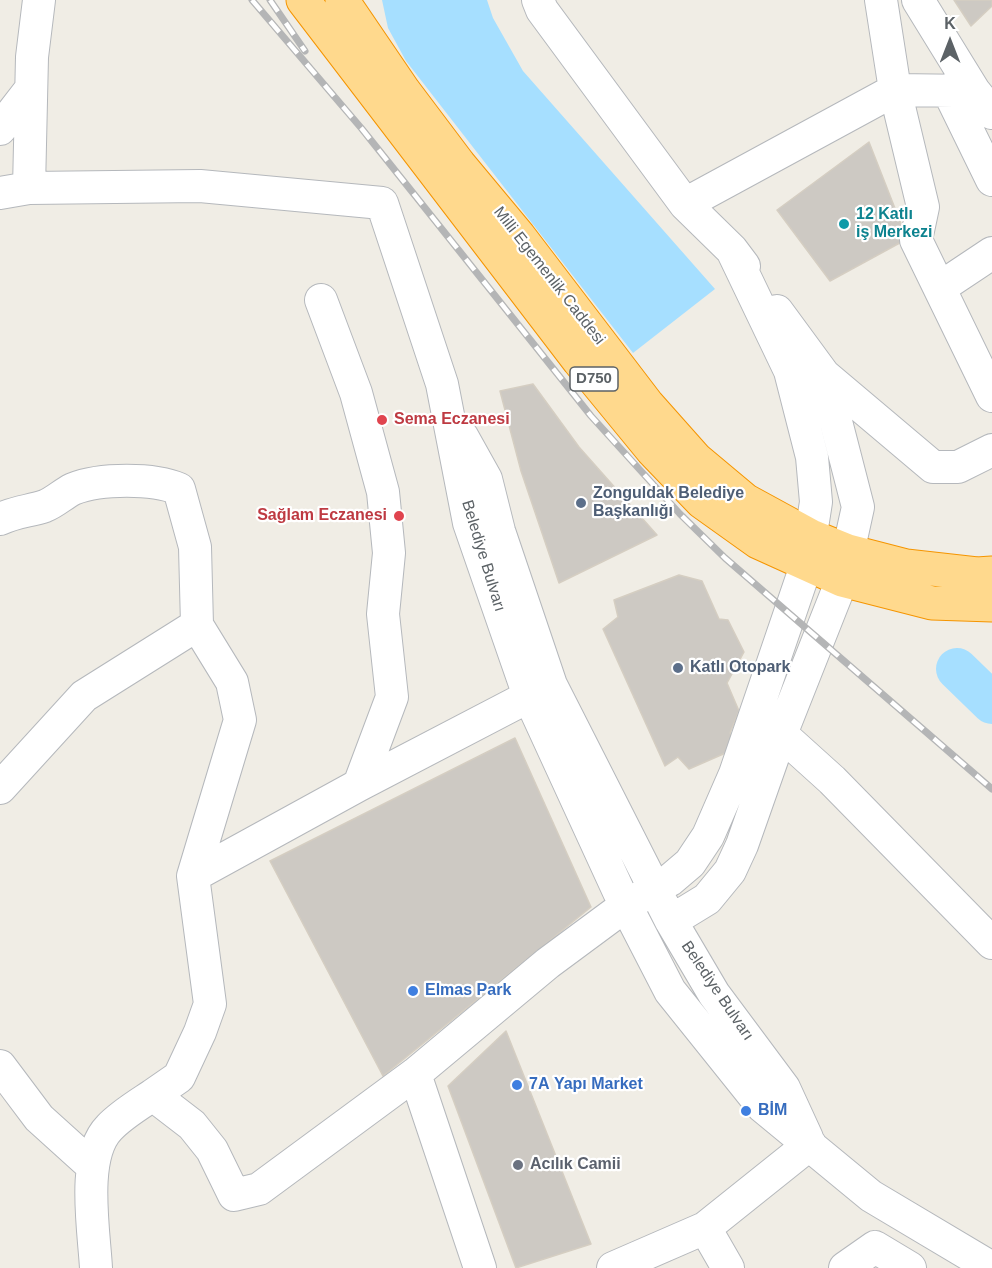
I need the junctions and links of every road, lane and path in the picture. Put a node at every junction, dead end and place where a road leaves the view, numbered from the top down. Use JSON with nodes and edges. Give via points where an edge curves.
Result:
{"nodes":[{"id":1,"x":39,"y":0,"type":"edge"},
{"id":2,"x":303,"y":0,"type":"edge"},
{"id":3,"x":342,"y":0,"type":"edge"},
{"id":4,"x":538,"y":0,"type":"edge"},
{"id":5,"x":881,"y":0,"type":"edge"},
{"id":6,"x":918,"y":0,"type":"edge"},
{"id":7,"x":30,"y":90,"type":"junction"},
{"id":8,"x":895,"y":90,"type":"junction"},
{"id":9,"x":971,"y":98,"type":"edge"},
{"id":10,"x":0,"y":129,"type":"edge"},
{"id":11,"x":992,"y":180,"type":"edge"},
{"id":12,"x":10,"y":187,"type":"edge"},
{"id":13,"x":685,"y":204,"type":"junction"},
{"id":14,"x":732,"y":250,"type":"junction"},
{"id":15,"x":992,"y":253,"type":"edge"},
{"id":16,"x":941,"y":287,"type":"junction"},
{"id":17,"x":321,"y":300,"type":"dead end"},
{"id":18,"x":824,"y":375,"type":"junction"},
{"id":19,"x":992,"y":396,"type":"edge"},
{"id":20,"x":992,"y":450,"type":"edge"},
{"id":21,"x":0,"y":519,"type":"edge"},
{"id":22,"x":808,"y":551,"type":"junction"},
{"id":23,"x":845,"y":565,"type":"junction"},
{"id":24,"x":992,"y":573,"type":"edge"},
{"id":25,"x":992,"y":605,"type":"edge"},
{"id":26,"x":197,"y":625,"type":"junction"},
{"id":27,"x":540,"y":691,"type":"junction"},
{"id":28,"x":781,"y":734,"type":"junction"},
{"id":29,"x":359,"y":785,"type":"junction"},
{"id":30,"x":0,"y":788,"type":"edge"},
{"id":31,"x":193,"y":876,"type":"junction"},
{"id":32,"x":654,"y":888,"type":"junction"},
{"id":33,"x":625,"y":906,"type":"junction"},
{"id":34,"x":671,"y":921,"type":"junction"},
{"id":35,"x":992,"y":943,"type":"edge"},
{"id":36,"x":0,"y":1066,"type":"edge"},
{"id":37,"x":415,"y":1074,"type":"junction"},
{"id":38,"x":153,"y":1095,"type":"junction"},
{"id":39,"x":810,"y":1144,"type":"junction"},
{"id":40,"x":91,"y":1165,"type":"junction"},
{"id":41,"x":705,"y":1228,"type":"junction"},
{"id":42,"x":96,"y":1268,"type":"edge"},
{"id":43,"x":480,"y":1268,"type":"edge"},
{"id":44,"x":613,"y":1268,"type":"edge"},
{"id":45,"x":728,"y":1268,"type":"edge"},
{"id":46,"x":845,"y":1268,"type":"edge"},
{"id":47,"x":910,"y":1268,"type":"edge"},
{"id":48,"x":992,"y":1268,"type":"edge"}],
"edges":[{"from":1,"to":7,"type":"street"},
{"from":2,"to":22,"type":"highway","number":"D750","via":[[652,450],[702,502],[758,542]]},
{"from":3,"to":22,"type":"highway","name":"Milli Egemenlik Caddesi","number":"D750","via":[[459,164],[648,405],[696,459]]},
{"from":4,"to":13,"type":"street"},
{"from":5,"to":8,"type":"street"},
{"from":6,"to":9,"type":"street"},
{"from":7,"to":10,"type":"street"},
{"from":7,"to":12,"type":"street"},
{"from":8,"to":9,"type":"street"},
{"from":8,"to":13,"type":"street"},
{"from":8,"to":16,"type":"street","via":[[923,207],[916,240]]},
{"from":9,"to":11,"type":"street"},
{"from":12,"to":27,"type":"street","name":"Belediye Bulvarı","via":[[200,186],[382,203],[448,411],[470,523]]},
{"from":13,"to":14,"type":"street"},
{"from":14,"to":18,"type":"street"},
{"from":14,"to":22,"type":"street","via":[[790,371],[801,410],[812,457],[816,502]]},
{"from":15,"to":16,"type":"street"},
{"from":16,"to":19,"type":"street"},
{"from":17,"to":29,"type":"street","via":[[356,393],[383,492],[389,553],[383,614],[392,697]]},
{"from":18,"to":20,"type":"street","via":[[933,467],[958,467]]},
{"from":18,"to":23,"type":"street","via":[[858,507]]},
{"from":21,"to":26,"type":"street","via":[[46,506],[74,489],[94,485],[163,482],[179,489],[195,547]]},
{"from":22,"to":23,"type":"highway","number":"D750"},
{"from":22,"to":32,"type":"street","via":[[735,774],[708,836],[690,863]]},
{"from":23,"to":24,"type":"highway","number":"D750"},
{"from":23,"to":25,"type":"highway","number":"D750","via":[[932,603]]},
{"from":23,"to":28,"type":"street"},
{"from":26,"to":30,"type":"street","via":[[84,696]]},
{"from":26,"to":31,"type":"street","via":[[232,682],[240,720]]},
{"from":27,"to":29,"type":"street"},
{"from":27,"to":32,"type":"street","name":"Belediye Bulvarı"},
{"from":27,"to":33,"type":"street","name":"Belediye Bulvarı"},
{"from":28,"to":34,"type":"street","via":[[730,871],[707,899]]},
{"from":28,"to":35,"type":"street","via":[[832,780]]},
{"from":29,"to":31,"type":"street"},
{"from":31,"to":38,"type":"street","via":[[210,1004],[179,1077]]},
{"from":32,"to":33,"type":"street"},
{"from":32,"to":34,"type":"street","name":"Belediye Bulvarı"},
{"from":33,"to":37,"type":"street","via":[[548,963]]},
{"from":33,"to":39,"type":"street","name":"Belediye Bulvarı","via":[[670,992],[763,1107]]},
{"from":34,"to":39,"type":"street","name":"Belediye Bulvarı","via":[[714,994],[784,1088]]},
{"from":36,"to":40,"type":"street","via":[[39,1118]]},
{"from":37,"to":38,"type":"street","via":[[259,1189],[234,1195],[212,1150],[192,1125]]},
{"from":37,"to":43,"type":"street"},
{"from":38,"to":40,"type":"street","via":[[107,1130]]},
{"from":39,"to":41,"type":"street"},
{"from":39,"to":48,"type":"street","name":"Belediye Bulvarı","via":[[871,1196]]},
{"from":40,"to":42,"type":"street"},
{"from":41,"to":44,"type":"street"},
{"from":41,"to":45,"type":"street"},
{"from":46,"to":47,"type":"street","via":[[875,1247]]}]}
